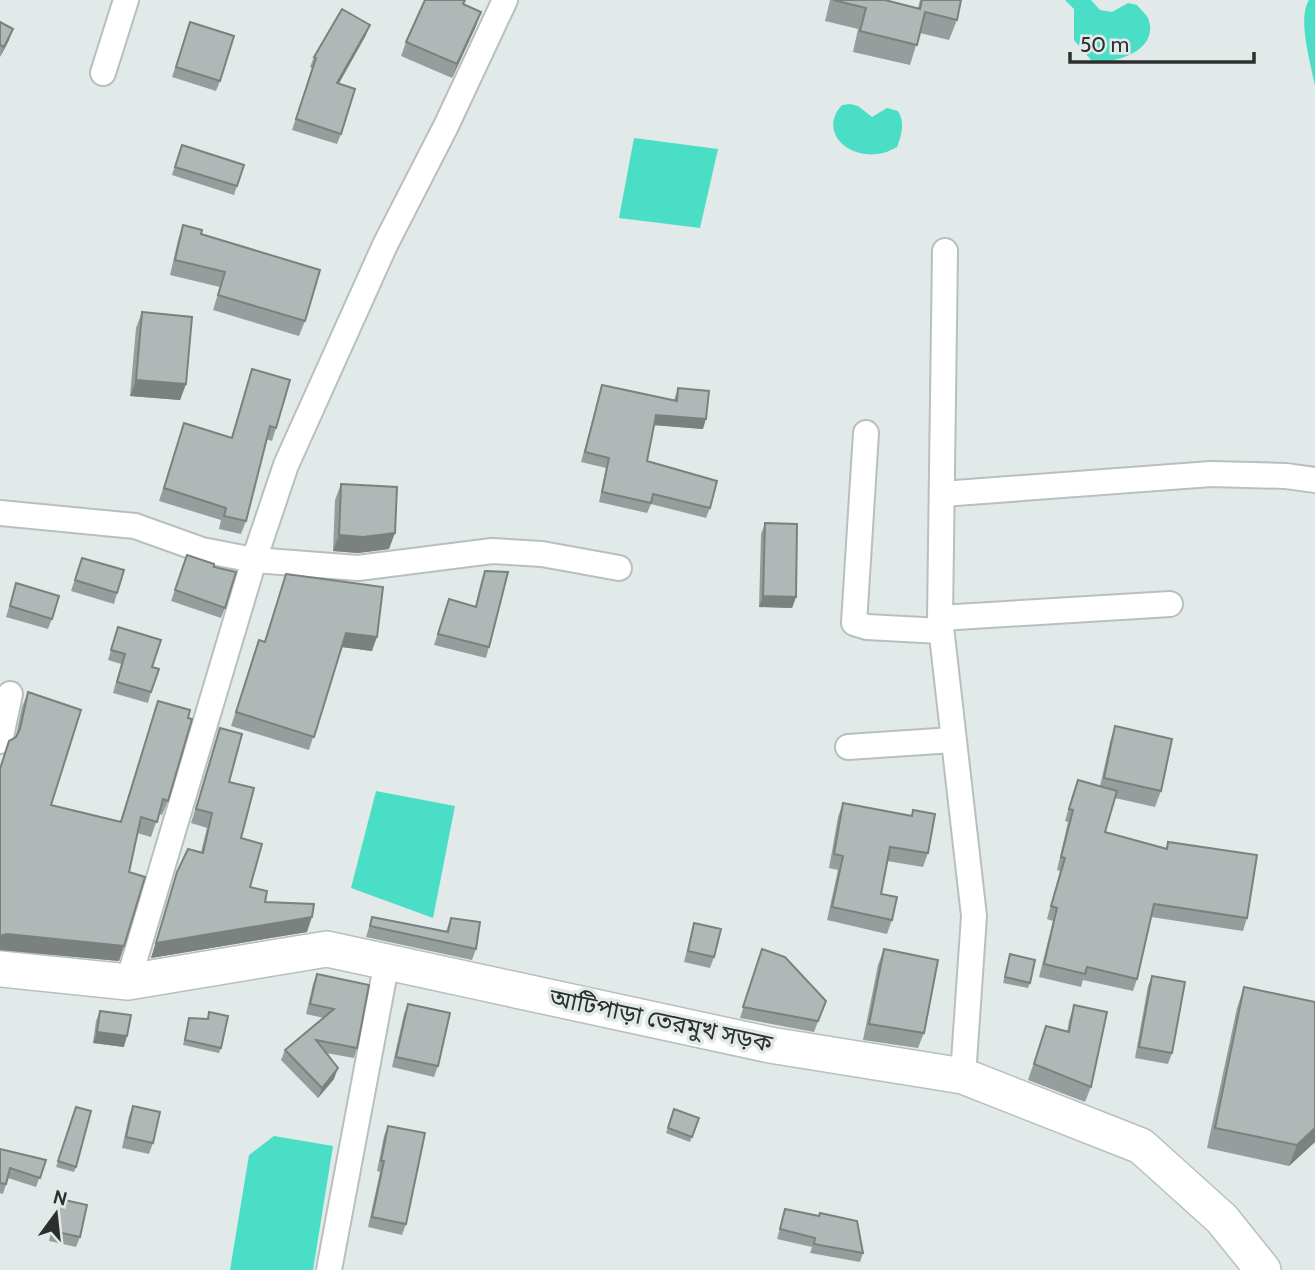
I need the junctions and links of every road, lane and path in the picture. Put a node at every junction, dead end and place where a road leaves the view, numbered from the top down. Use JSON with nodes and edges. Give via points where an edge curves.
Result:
{"nodes":[{"id":1,"x":126,"y":0,"type":"edge"},
{"id":2,"x":505,"y":0,"type":"edge"},
{"id":3,"x":103,"y":73,"type":"dead end"},
{"id":4,"x":945,"y":251,"type":"dead end"},
{"id":5,"x":866,"y":433,"type":"dead end"},
{"id":6,"x":1315,"y":480,"type":"edge"},
{"id":7,"x":942,"y":494,"type":"junction"},
{"id":8,"x":0,"y":513,"type":"edge"},
{"id":9,"x":254,"y":560,"type":"junction"},
{"id":10,"x":619,"y":568,"type":"dead end"},
{"id":11,"x":1170,"y":604,"type":"dead end"},
{"id":12,"x":941,"y":624,"type":"junction"},
{"id":13,"x":10,"y":694,"type":"dead end"},
{"id":14,"x":953,"y":740,"type":"junction"},
{"id":15,"x":0,"y":741,"type":"edge"},
{"id":16,"x":848,"y":747,"type":"dead end"},
{"id":17,"x":387,"y":961,"type":"junction"},
{"id":18,"x":0,"y":969,"type":"edge"},
{"id":19,"x":128,"y":982,"type":"junction"},
{"id":20,"x":963,"y":1076,"type":"junction"},
{"id":21,"x":329,"y":1270,"type":"edge"},
{"id":22,"x":1263,"y":1270,"type":"edge"}],
"edges":[{"from":1,"to":3,"type":"street"},
{"from":2,"to":9,"type":"street","via":[[379,258],[286,465]]},
{"from":4,"to":7,"type":"street"},
{"from":5,"to":12,"type":"street","via":[[854,623],[867,627]]},
{"from":6,"to":7,"type":"street","via":[[1212,474]]},
{"from":7,"to":12,"type":"street"},
{"from":8,"to":9,"type":"street","via":[[135,526],[202,550]]},
{"from":9,"to":10,"type":"street","via":[[358,568],[492,551],[542,554]]},
{"from":9,"to":19,"type":"street"},
{"from":11,"to":12,"type":"street"},
{"from":12,"to":14,"type":"street"},
{"from":13,"to":15,"type":"street"},
{"from":14,"to":16,"type":"street"},
{"from":14,"to":20,"type":"street","via":[[974,916]]},
{"from":17,"to":19,"type":"main road","name":"আটিপাড়া তেরমুখ সড়ক","via":[[327,948]]},
{"from":17,"to":20,"type":"main road","name":"আটিপাড়া তেরমুখ সড়ক","via":[[770,1045]]},
{"from":17,"to":21,"type":"street"},
{"from":18,"to":19,"type":"main road","name":"আটিপাড়া তেরমুখ সড়ক"},
{"from":20,"to":22,"type":"main road","name":"আটিপাড়া তেরমুখ সড়ক","via":[[1141,1146],[1222,1219]]}]}
